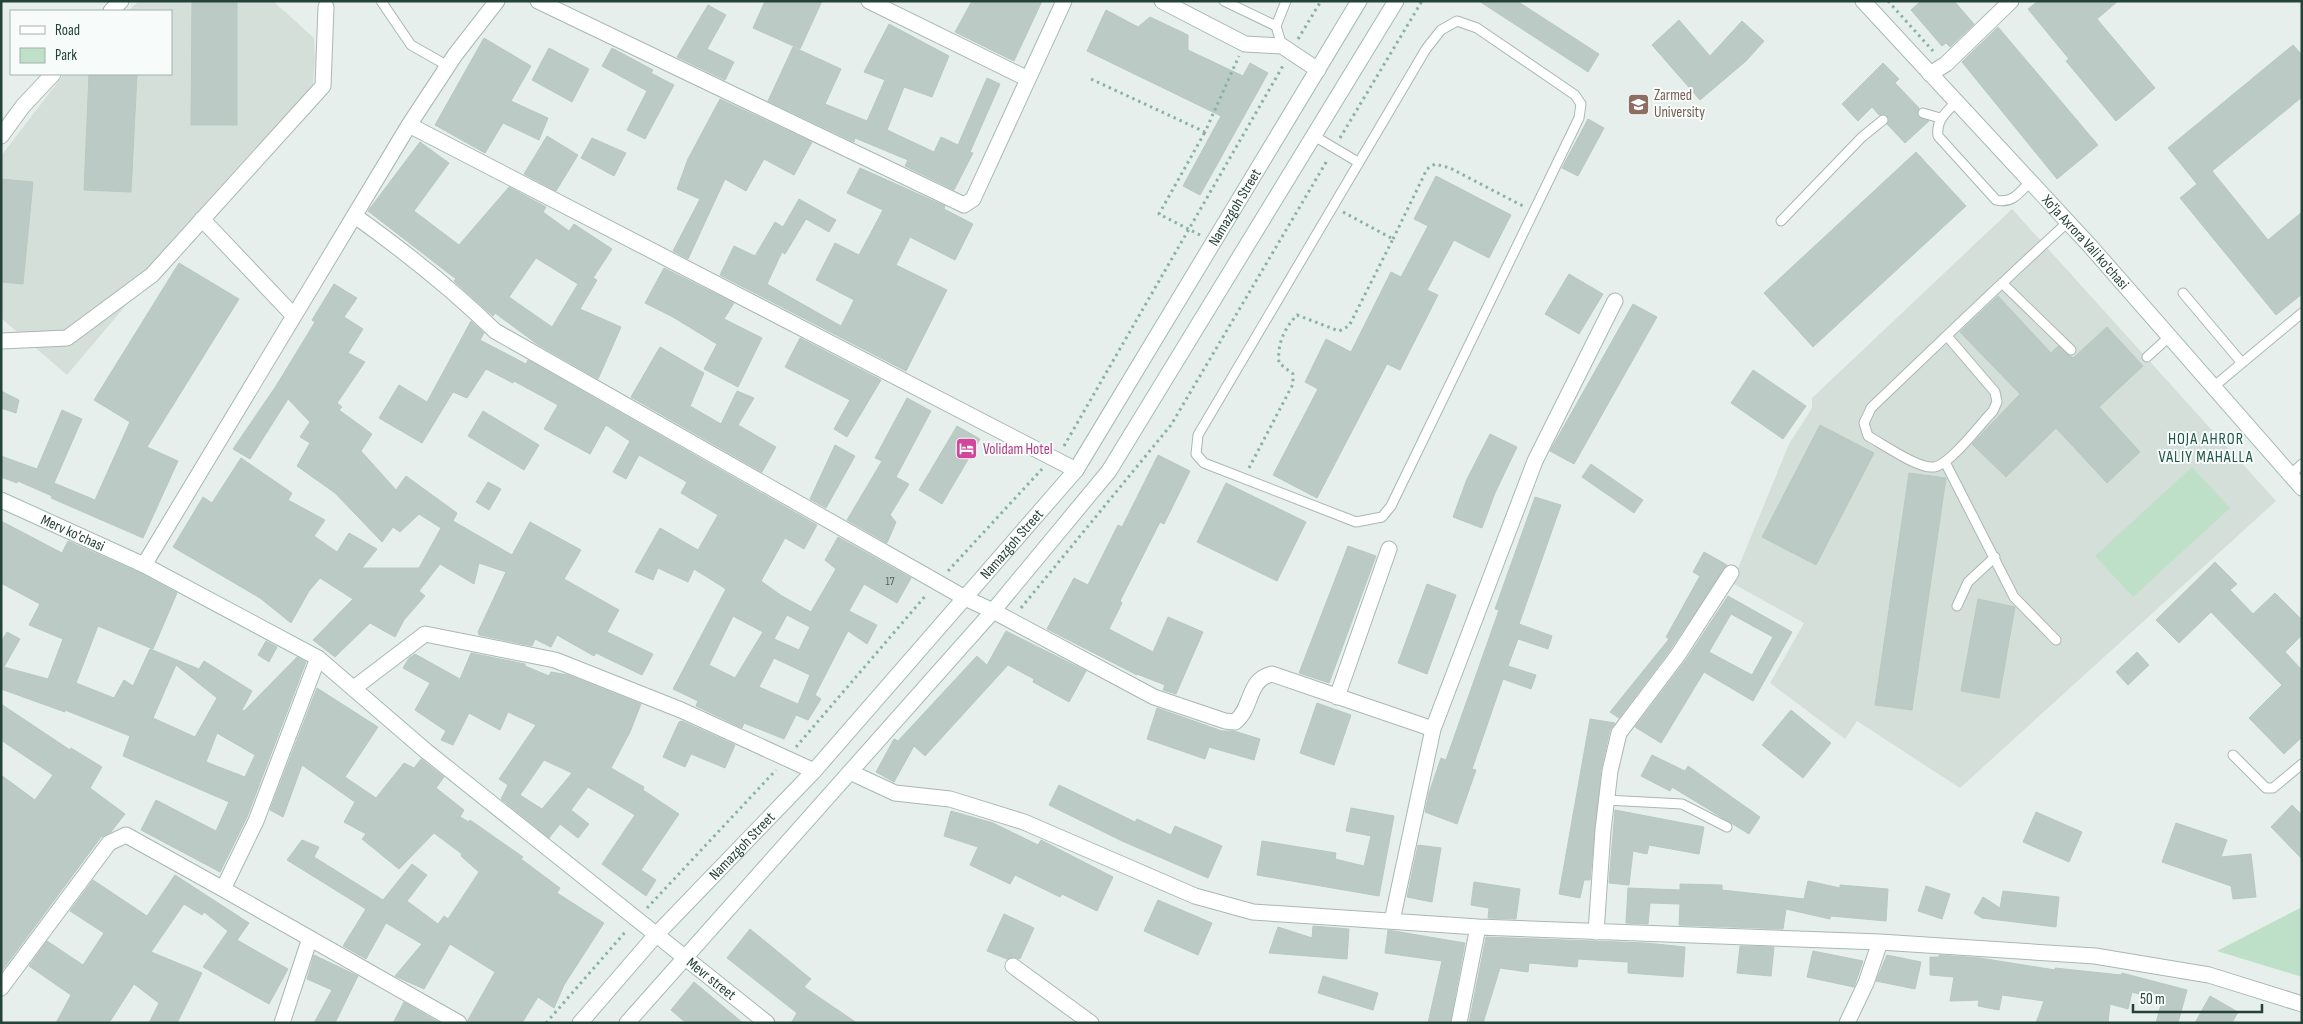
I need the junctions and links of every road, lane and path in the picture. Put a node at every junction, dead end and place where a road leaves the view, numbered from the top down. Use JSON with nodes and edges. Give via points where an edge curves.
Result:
{"nodes":[{"id":1,"x":381,"y":1,"type":"edge"},
{"id":2,"x":497,"y":1,"type":"edge"},
{"id":3,"x":538,"y":1,"type":"edge"},
{"id":4,"x":869,"y":1,"type":"edge"},
{"id":5,"x":1064,"y":1,"type":"edge"},
{"id":6,"x":1162,"y":1,"type":"edge"},
{"id":7,"x":1224,"y":1,"type":"edge"},
{"id":8,"x":1286,"y":1,"type":"edge"},
{"id":9,"x":1321,"y":1,"type":"edge"},
{"id":10,"x":1359,"y":1,"type":"edge"},
{"id":11,"x":1396,"y":1,"type":"edge"},
{"id":12,"x":1422,"y":1,"type":"edge"},
{"id":13,"x":1863,"y":1,"type":"edge"},
{"id":14,"x":1888,"y":1,"type":"edge"},
{"id":15,"x":2011,"y":1,"type":"edge"},
{"id":16,"x":326,"y":7,"type":"dead end"},
{"id":17,"x":1276,"y":26,"type":"junction"},
{"id":18,"x":1245,"y":44,"type":"junction"},
{"id":19,"x":1287,"y":49,"type":"junction"},
{"id":20,"x":1946,"y":64,"type":"junction"},
{"id":21,"x":448,"y":66,"type":"junction"},
{"id":22,"x":1318,"y":70,"type":"junction"},
{"id":23,"x":1930,"y":74,"type":"junction"},
{"id":24,"x":52,"y":75,"type":"edge"},
{"id":25,"x":1028,"y":79,"type":"junction"},
{"id":26,"x":1091,"y":79,"type":"dead end"},
{"id":27,"x":1956,"y":102,"type":"junction"},
{"id":28,"x":1924,"y":113,"type":"dead end"},
{"id":29,"x":1940,"y":118,"type":"junction"},
{"id":30,"x":1884,"y":120,"type":"dead end"},
{"id":31,"x":409,"y":125,"type":"junction"},
{"id":32,"x":1205,"y":132,"type":"junction"},
{"id":33,"x":1,"y":136,"type":"edge"},
{"id":34,"x":1314,"y":136,"type":"junction"},
{"id":35,"x":1334,"y":149,"type":"junction"},
{"id":36,"x":1358,"y":162,"type":"junction"},
{"id":37,"x":2030,"y":182,"type":"junction"},
{"id":38,"x":1332,"y":206,"type":"junction"},
{"id":39,"x":1534,"y":211,"type":"junction"},
{"id":40,"x":355,"y":216,"type":"junction"},
{"id":41,"x":202,"y":219,"type":"junction"},
{"id":42,"x":1781,"y":221,"type":"dead end"},
{"id":43,"x":2068,"y":222,"type":"junction"},
{"id":44,"x":1190,"y":230,"type":"junction"},
{"id":45,"x":1393,"y":239,"type":"junction"},
{"id":46,"x":1214,"y":243,"type":"junction"},
{"id":47,"x":2002,"y":284,"type":"junction"},
{"id":48,"x":2183,"y":293,"type":"dead end"},
{"id":49,"x":1615,"y":302,"type":"dead end"},
{"id":50,"x":2302,"y":313,"type":"edge"},
{"id":51,"x":294,"y":316,"type":"junction"},
{"id":52,"x":1947,"y":336,"type":"junction"},
{"id":53,"x":2169,"y":337,"type":"junction"},
{"id":54,"x":1,"y":341,"type":"edge"},
{"id":55,"x":2071,"y":350,"type":"dead end"},
{"id":56,"x":2147,"y":356,"type":"dead end"},
{"id":57,"x":2242,"y":363,"type":"junction"},
{"id":58,"x":2212,"y":388,"type":"junction"},
{"id":59,"x":1053,"y":458,"type":"junction"},
{"id":60,"x":1945,"y":462,"type":"junction"},
{"id":61,"x":2302,"y":464,"type":"edge"},
{"id":62,"x":1076,"y":470,"type":"junction"},
{"id":63,"x":2290,"y":475,"type":"junction"},
{"id":64,"x":1244,"y":478,"type":"junction"},
{"id":65,"x":2302,"y":488,"type":"edge"},
{"id":66,"x":1,"y":500,"type":"edge"},
{"id":67,"x":1389,"y":549,"type":"dead end"},
{"id":68,"x":1995,"y":558,"type":"junction"},
{"id":69,"x":144,"y":565,"type":"junction"},
{"id":70,"x":1731,"y":573,"type":"dead end"},
{"id":71,"x":937,"y":583,"type":"junction"},
{"id":72,"x":965,"y":598,"type":"junction"},
{"id":73,"x":1957,"y":606,"type":"dead end"},
{"id":74,"x":993,"y":611,"type":"junction"},
{"id":75,"x":1011,"y":620,"type":"junction"},
{"id":76,"x":2056,"y":640,"type":"dead end"},
{"id":77,"x":318,"y":658,"type":"junction"},
{"id":78,"x":354,"y":688,"type":"junction"},
{"id":79,"x":1337,"y":697,"type":"junction"},
{"id":80,"x":1433,"y":730,"type":"junction"},
{"id":81,"x":2233,"y":755,"type":"dead end"},
{"id":82,"x":787,"y":758,"type":"junction"},
{"id":83,"x":2302,"y":764,"type":"edge"},
{"id":84,"x":814,"y":771,"type":"junction"},
{"id":85,"x":850,"y":772,"type":"junction"},
{"id":86,"x":1606,"y":800,"type":"junction"},
{"id":87,"x":1727,"y":827,"type":"dead end"},
{"id":88,"x":224,"y":888,"type":"junction"},
{"id":89,"x":636,"y":920,"type":"junction"},
{"id":90,"x":1392,"y":921,"type":"junction"},
{"id":91,"x":1478,"y":927,"type":"junction"},
{"id":92,"x":1596,"y":932,"type":"junction"},
{"id":93,"x":655,"y":936,"type":"junction"},
{"id":94,"x":310,"y":938,"type":"junction"},
{"id":95,"x":1880,"y":942,"type":"junction"},
{"id":96,"x":684,"y":956,"type":"junction"},
{"id":97,"x":1013,"y":966,"type":"dead end"},
{"id":98,"x":1,"y":988,"type":"edge"},
{"id":99,"x":2302,"y":1004,"type":"edge"},
{"id":100,"x":282,"y":1023,"type":"edge"},
{"id":101,"x":459,"y":1023,"type":"edge"},
{"id":102,"x":546,"y":1023,"type":"edge"},
{"id":103,"x":580,"y":1023,"type":"edge"},
{"id":104,"x":627,"y":1023,"type":"edge"},
{"id":105,"x":767,"y":1023,"type":"edge"},
{"id":106,"x":1091,"y":1023,"type":"edge"},
{"id":107,"x":1459,"y":1023,"type":"edge"},
{"id":108,"x":1847,"y":1023,"type":"edge"}],
"edges":[{"from":1,"to":21,"type":"lane","via":[[411,45]]},
{"from":2,"to":21,"type":"street"},
{"from":3,"to":25,"type":"street","via":[[964,205],[973,199]]},
{"from":4,"to":25,"type":"street"},
{"from":5,"to":25,"type":"street"},
{"from":6,"to":18,"type":"street"},
{"from":7,"to":17,"type":"lane"},
{"from":8,"to":17,"type":"lane"},
{"from":9,"to":19,"type":"path"},
{"from":10,"to":22,"type":"street","name":"Namazgoh Street"},
{"from":11,"to":34,"type":"street","name":"Namazgoh Street"},
{"from":12,"to":35,"type":"path"},
{"from":13,"to":23,"type":"street","name":"Xo'ja Axrora Vali ko'chasi"},
{"from":14,"to":20,"type":"path"},
{"from":15,"to":20,"type":"street"},
{"from":16,"to":41,"type":"street","via":[[324,86]]},
{"from":17,"to":19,"type":"lane"},
{"from":18,"to":19,"type":"street"},
{"from":18,"to":32,"type":"path"},
{"from":19,"to":22,"type":"street"},
{"from":19,"to":44,"type":"path"},
{"from":20,"to":23,"type":"street"},
{"from":21,"to":31,"type":"street"},
{"from":22,"to":46,"type":"street","name":"Namazgoh Street"},
{"from":23,"to":27,"type":"street","name":"Xo'ja Axrora Vali ko'chasi"},
{"from":24,"to":33,"type":"street"},
{"from":26,"to":32,"type":"path"},
{"from":27,"to":29,"type":"lane"},
{"from":27,"to":37,"type":"street","name":"Xo'ja Axrora Vali ko'chasi"},
{"from":28,"to":29,"type":"lane"},
{"from":29,"to":37,"type":"lane","via":[[1938,136],[1996,200],[2005,202],[2014,198]]},
{"from":30,"to":42,"type":"lane","via":[[1862,137]]},
{"from":31,"to":40,"type":"street"},
{"from":31,"to":59,"type":"street"},
{"from":32,"to":44,"type":"path","via":[[1159,214]]},
{"from":34,"to":35,"type":"lane"},
{"from":34,"to":74,"type":"street","name":"Namazgoh Street","via":[[1109,471]]},
{"from":35,"to":36,"type":"lane"},
{"from":35,"to":75,"type":"path","via":[[1171,425]]},
{"from":36,"to":38,"type":"lane"},
{"from":36,"to":39,"type":"lane","via":[[1426,49],[1441,30],[1457,21],[1485,34],[1575,95],[1582,104],[1579,118]]},
{"from":37,"to":43,"type":"street","name":"Xo'ja Axrora Vali ko'chasi"},
{"from":38,"to":45,"type":"path"},
{"from":38,"to":64,"type":"lane","via":[[1198,435],[1196,454],[1204,463]]},
{"from":39,"to":45,"type":"path","via":[[1450,168],[1435,164],[1427,169]]},
{"from":39,"to":64,"type":"lane","via":[[1392,506],[1382,517],[1356,522]]},
{"from":40,"to":51,"type":"street"},
{"from":40,"to":71,"type":"street","via":[[395,244],[495,331]]},
{"from":41,"to":51,"type":"street"},
{"from":41,"to":54,"type":"street","via":[[152,275],[67,338]]},
{"from":43,"to":47,"type":"lane"},
{"from":43,"to":53,"type":"street","name":"Xo'ja Axrora Vali ko'chasi"},
{"from":44,"to":46,"type":"path"},
{"from":44,"to":59,"type":"path","via":[[1066,444]]},
{"from":45,"to":64,"type":"path","via":[[1349,326],[1339,330],[1297,315],[1288,325],[1278,349],[1279,363],[1293,374],[1293,384]]},
{"from":46,"to":62,"type":"street","name":"Namazgoh Street"},
{"from":47,"to":52,"type":"lane"},
{"from":47,"to":55,"type":"lane"},
{"from":48,"to":57,"type":"lane"},
{"from":49,"to":80,"type":"street","via":[[1535,461]]},
{"from":50,"to":57,"type":"lane"},
{"from":51,"to":69,"type":"street"},
{"from":52,"to":60,"type":"lane","via":[[1995,392],[1997,402],[1993,411]]},
{"from":52,"to":60,"type":"lane","via":[[1871,408],[1864,423],[1868,436],[1922,465],[1935,467]]},
{"from":53,"to":56,"type":"lane"},
{"from":53,"to":58,"type":"street","name":"Xo'ja Axrora Vali ko'chasi"},
{"from":57,"to":58,"type":"lane"},
{"from":58,"to":63,"type":"street","name":"Xo'ja Axrora Vali ko'chasi"},
{"from":59,"to":62,"type":"street"},
{"from":59,"to":71,"type":"path"},
{"from":60,"to":68,"type":"lane"},
{"from":61,"to":63,"type":"lane"},
{"from":62,"to":72,"type":"street","name":"Namazgoh Street"},
{"from":63,"to":65,"type":"street","name":"Xo'ja Axrora Vali ko'chasi"},
{"from":66,"to":69,"type":"street","name":"Merv ko'chasi"},
{"from":67,"to":79,"type":"street"},
{"from":68,"to":73,"type":"lane","via":[[1968,582]]},
{"from":68,"to":76,"type":"lane","via":[[2014,597]]},
{"from":69,"to":77,"type":"street","name":"Merv ko'chasi"},
{"from":70,"to":86,"type":"street","via":[[1678,655],[1619,732]]},
{"from":71,"to":72,"type":"street"},
{"from":71,"to":82,"type":"path"},
{"from":72,"to":74,"type":"street"},
{"from":72,"to":84,"type":"street","name":"Namazgoh Street"},
{"from":74,"to":75,"type":"street"},
{"from":74,"to":85,"type":"street","name":"Namazgoh Street"},
{"from":75,"to":79,"type":"street","via":[[1154,697],[1225,721],[1235,722],[1242,717],[1255,684],[1262,676],[1272,674]]},
{"from":77,"to":78,"type":"street","name":"Merv ko'chasi"},
{"from":77,"to":88,"type":"street","via":[[256,821]]},
{"from":78,"to":82,"type":"street","via":[[425,634],[555,660],[681,710]]},
{"from":78,"to":89,"type":"street","name":"Mevr street","via":[[426,751]]},
{"from":79,"to":80,"type":"street"},
{"from":80,"to":90,"type":"street"},
{"from":81,"to":83,"type":"lane","via":[[2266,788],[2273,788]]},
{"from":82,"to":84,"type":"street"},
{"from":82,"to":89,"type":"path"},
{"from":84,"to":93,"type":"street","name":"Namazgoh Street"},
{"from":85,"to":90,"type":"street","via":[[896,792],[950,799],[1024,822],[1195,896],[1253,912]]},
{"from":85,"to":96,"type":"street","name":"Namazgoh Street"},
{"from":86,"to":87,"type":"lane","via":[[1682,804]]},
{"from":86,"to":92,"type":"street"},
{"from":88,"to":94,"type":"street"},
{"from":88,"to":98,"type":"street","via":[[126,835],[109,843]]},
{"from":89,"to":93,"type":"street","name":"Mevr street"},
{"from":89,"to":102,"type":"path"},
{"from":90,"to":91,"type":"street"},
{"from":91,"to":92,"type":"street"},
{"from":91,"to":107,"type":"street"},
{"from":92,"to":95,"type":"street"},
{"from":93,"to":96,"type":"street","name":"Mevr street"},
{"from":93,"to":103,"type":"street","name":"Namazgoh Street"},
{"from":94,"to":100,"type":"street"},
{"from":94,"to":101,"type":"street"},
{"from":95,"to":99,"type":"street","via":[[2095,956],[2209,974]]},
{"from":95,"to":108,"type":"street","via":[[1866,983]]},
{"from":96,"to":104,"type":"street","name":"Namazgoh Street"},
{"from":96,"to":105,"type":"street","name":"Mevr street"},
{"from":97,"to":106,"type":"street"}]}
